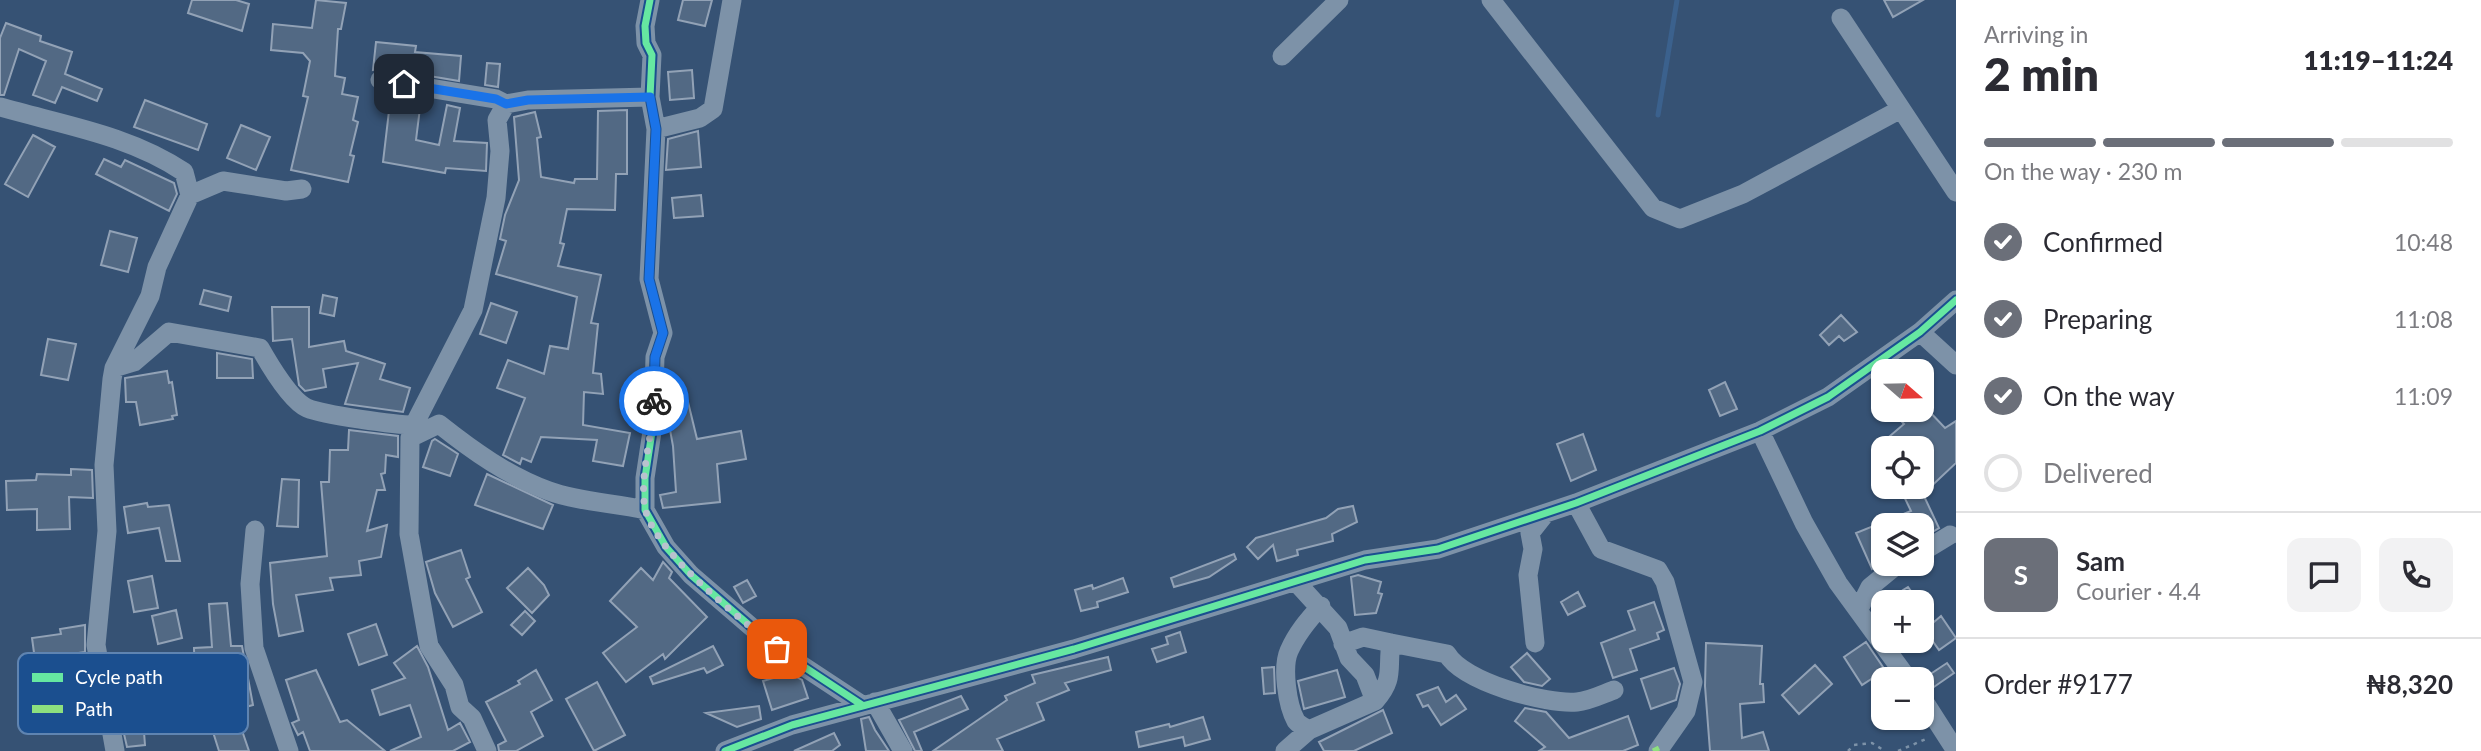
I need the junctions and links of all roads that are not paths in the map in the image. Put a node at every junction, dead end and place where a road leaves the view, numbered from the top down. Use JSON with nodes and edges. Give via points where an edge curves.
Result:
{"nodes":[{"id":1,"x":650,"y":0,"type":"edge"},
{"id":2,"x":732,"y":0,"type":"edge"},
{"id":3,"x":1339,"y":0,"type":"edge"},
{"id":4,"x":1491,"y":0,"type":"edge"},
{"id":5,"x":1841,"y":18,"type":"dead end"},
{"id":6,"x":1282,"y":55,"type":"dead end"},
{"id":7,"x":380,"y":80,"type":"dead end"},
{"id":8,"x":650,"y":97,"type":"junction"},
{"id":9,"x":506,"y":104,"type":"junction"},
{"id":10,"x":0,"y":107,"type":"edge"},
{"id":11,"x":1901,"y":109,"type":"junction"},
{"id":12,"x":656,"y":129,"type":"junction"},
{"id":13,"x":302,"y":189,"type":"dead end"},
{"id":14,"x":1956,"y":192,"type":"edge"},
{"id":15,"x":190,"y":195,"type":"junction"},
{"id":16,"x":1956,"y":300,"type":"edge"},
{"id":17,"x":1920,"y":332,"type":"junction"},
{"id":18,"x":1956,"y":365,"type":"edge"},
{"id":19,"x":114,"y":368,"type":"junction"},
{"id":20,"x":1760,"y":431,"type":"junction"},
{"id":21,"x":412,"y":432,"type":"junction"},
{"id":22,"x":1576,"y":503,"type":"junction"},
{"id":23,"x":645,"y":510,"type":"junction"},
{"id":24,"x":1547,"y":511,"type":"junction"},
{"id":25,"x":256,"y":530,"type":"dead end"},
{"id":26,"x":1950,"y":535,"type":"dead end"},
{"id":27,"x":1934,"y":545,"type":"edge"},
{"id":28,"x":1883,"y":576,"type":"edge"},
{"id":29,"x":1297,"y":583,"type":"junction"},
{"id":30,"x":1321,"y":606,"type":"junction"},
{"id":31,"x":1859,"y":609,"type":"junction"},
{"id":32,"x":1391,"y":643,"type":"junction"},
{"id":33,"x":1535,"y":643,"type":"dead end"},
{"id":34,"x":1343,"y":644,"type":"junction"},
{"id":35,"x":97,"y":653,"type":"edge"},
{"id":36,"x":1900,"y":667,"type":"edge"},
{"id":37,"x":1614,"y":690,"type":"dead end"},
{"id":38,"x":1375,"y":701,"type":"junction"},
{"id":39,"x":869,"y":704,"type":"junction"},
{"id":40,"x":1934,"y":719,"type":"edge"},
{"id":41,"x":1309,"y":730,"type":"junction"},
{"id":42,"x":289,"y":751,"type":"edge"},
{"id":43,"x":487,"y":751,"type":"edge"},
{"id":44,"x":725,"y":751,"type":"edge"},
{"id":45,"x":903,"y":751,"type":"edge"},
{"id":46,"x":1284,"y":751,"type":"edge"},
{"id":47,"x":1658,"y":751,"type":"edge"},
{"id":48,"x":1956,"y":751,"type":"edge"}],
"edges":[{"from":1,"to":8,"type":"street","via":[[645,26],[652,55]]},
{"from":2,"to":12,"type":"street","via":[[713,108],[700,118]]},
{"from":3,"to":6,"type":"street"},
{"from":4,"to":11,"type":"street","via":[[1653,208],[1680,219],[1743,194]]},
{"from":5,"to":11,"type":"street"},
{"from":7,"to":9,"type":"street"},
{"from":8,"to":9,"type":"street"},
{"from":8,"to":12,"type":"street"},
{"from":9,"to":21,"type":"street","via":[[497,120],[496,198],[473,310]]},
{"from":10,"to":15,"type":"street","via":[[131,142],[160,155],[184,172]]},
{"from":11,"to":14,"type":"street"},
{"from":12,"to":23,"type":"street","via":[[649,279],[663,333],[655,357]]},
{"from":13,"to":15,"type":"street","via":[[286,191],[223,181]]},
{"from":15,"to":19,"type":"street","via":[[157,267],[150,296]]},
{"from":16,"to":17,"type":"street"},
{"from":17,"to":18,"type":"street"},
{"from":17,"to":20,"type":"street","via":[[1828,397]]},
{"from":19,"to":21,"type":"street","via":[[134,362],[169,332],[223,340],[260,348],[289,393],[306,407]]},
{"from":19,"to":35,"type":"street","via":[[104,465],[106,542]]},
{"from":20,"to":22,"type":"street"},
{"from":20,"to":31,"type":"street","via":[[1804,523],[1838,583]]},
{"from":21,"to":23,"type":"street","via":[[439,424],[488,462],[550,492]]},
{"from":21,"to":43,"type":"street","via":[[409,534],[429,646]]},
{"from":22,"to":24,"type":"street"},
{"from":22,"to":47,"type":"street","via":[[1601,549],[1658,570],[1665,582],[1693,682],[1686,711]]},
{"from":23,"to":39,"type":"street","via":[[666,547],[691,575],[777,649]]},
{"from":24,"to":29,"type":"street","via":[[1438,549],[1365,560]]},
{"from":24,"to":33,"type":"street","via":[[1530,533],[1533,549],[1528,575]]},
{"from":25,"to":42,"type":"street","via":[[250,584],[254,648]]},
{"from":26,"to":27,"type":"street"},
{"from":28,"to":31,"type":"street","via":[[1870,587]]},
{"from":29,"to":30,"type":"street"},
{"from":29,"to":39,"type":"street"},
{"from":30,"to":34,"type":"street","via":[[1338,628]]},
{"from":30,"to":41,"type":"street","via":[[1287,654],[1293,712],[1297,723]]},
{"from":31,"to":36,"type":"street"},
{"from":32,"to":34,"type":"street","via":[[1363,637]]},
{"from":32,"to":37,"type":"street","via":[[1447,654],[1465,672],[1540,701],[1579,702]]},
{"from":32,"to":38,"type":"street","via":[[1392,668]]},
{"from":34,"to":38,"type":"street"},
{"from":38,"to":41,"type":"street"},
{"from":39,"to":44,"type":"street","via":[[792,725]]},
{"from":39,"to":45,"type":"street"},
{"from":40,"to":48,"type":"street"},
{"from":41,"to":46,"type":"street"}]}
